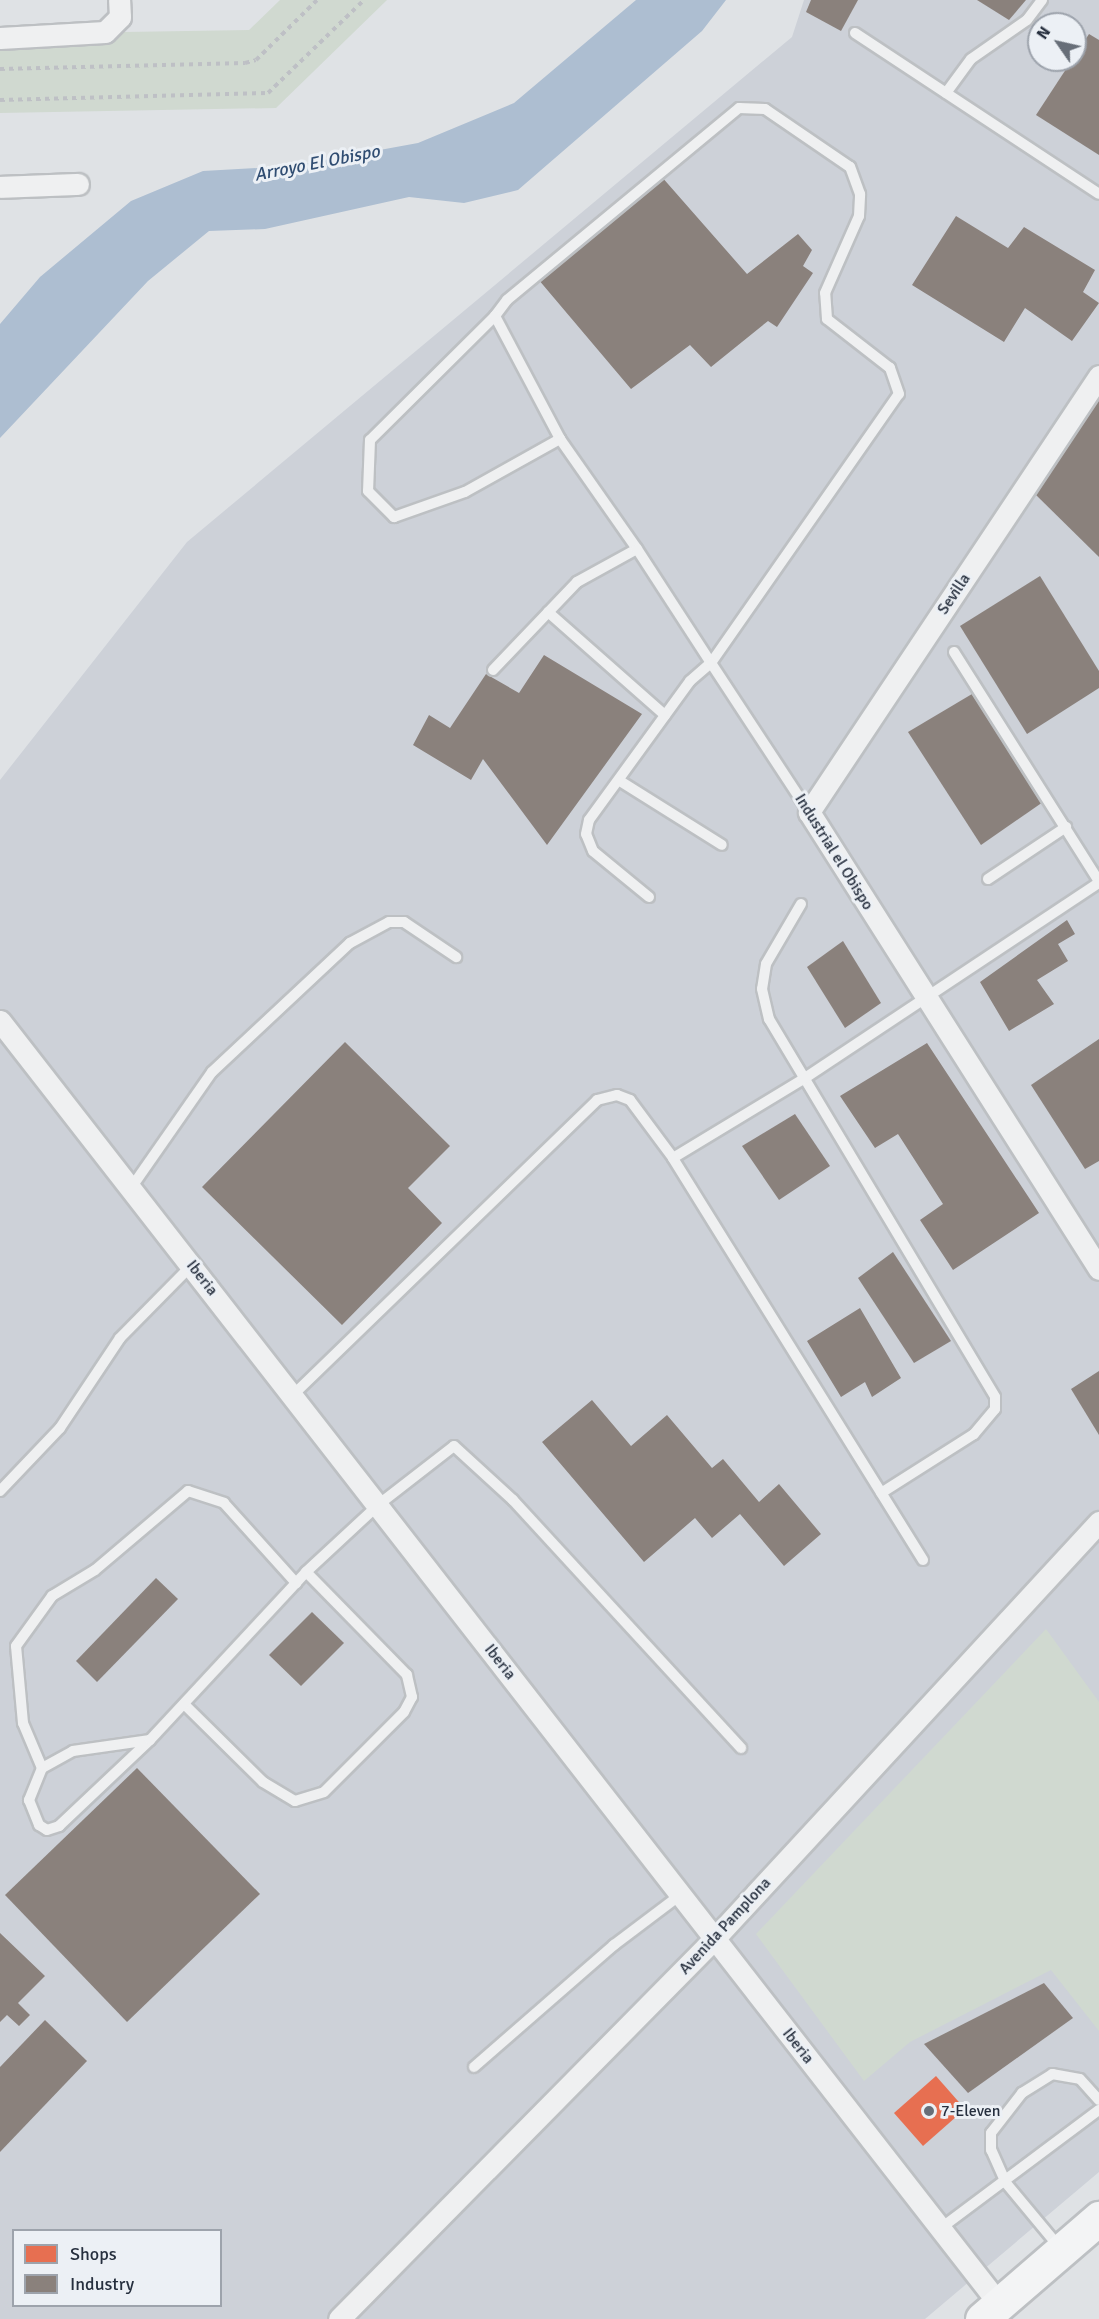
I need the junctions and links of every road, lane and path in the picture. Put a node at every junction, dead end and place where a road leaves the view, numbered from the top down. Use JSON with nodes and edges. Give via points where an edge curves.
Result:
{"nodes":[{"id":1,"x":119,"y":0,"type":"edge"},
{"id":2,"x":316,"y":0,"type":"edge"},
{"id":3,"x":364,"y":0,"type":"edge"},
{"id":4,"x":1042,"y":0,"type":"edge"},
{"id":5,"x":855,"y":33,"type":"dead end"},
{"id":6,"x":0,"y":38,"type":"edge"},
{"id":7,"x":0,"y":69,"type":"edge"},
{"id":8,"x":946,"y":93,"type":"junction"},
{"id":9,"x":0,"y":100,"type":"edge"},
{"id":10,"x":78,"y":184,"type":"dead end"},
{"id":11,"x":0,"y":188,"type":"edge"},
{"id":12,"x":1099,"y":194,"type":"edge"},
{"id":13,"x":495,"y":316,"type":"junction"},
{"id":14,"x":1099,"y":376,"type":"edge"},
{"id":15,"x":560,"y":439,"type":"junction"},
{"id":16,"x":637,"y":549,"type":"junction"},
{"id":17,"x":548,"y":612,"type":"junction"},
{"id":18,"x":954,"y":652,"type":"dead end"},
{"id":19,"x":711,"y":663,"type":"junction"},
{"id":20,"x":493,"y":669,"type":"dead end"},
{"id":21,"x":665,"y":715,"type":"junction"},
{"id":22,"x":620,"y":781,"type":"junction"},
{"id":23,"x":809,"y":812,"type":"junction"},
{"id":24,"x":1066,"y":827,"type":"junction"},
{"id":25,"x":722,"y":845,"type":"dead end"},
{"id":26,"x":988,"y":879,"type":"dead end"},
{"id":27,"x":1099,"y":882,"type":"edge"},
{"id":28,"x":649,"y":897,"type":"dead end"},
{"id":29,"x":801,"y":904,"type":"dead end"},
{"id":30,"x":456,"y":957,"type":"dead end"},
{"id":31,"x":926,"y":998,"type":"junction"},
{"id":32,"x":0,"y":1021,"type":"edge"},
{"id":33,"x":801,"y":1080,"type":"junction"},
{"id":34,"x":673,"y":1158,"type":"junction"},
{"id":35,"x":131,"y":1188,"type":"junction"},
{"id":36,"x":192,"y":1265,"type":"junction"},
{"id":37,"x":1099,"y":1269,"type":"edge"},
{"id":38,"x":293,"y":1395,"type":"junction"},
{"id":39,"x":0,"y":1491,"type":"edge"},
{"id":40,"x":881,"y":1493,"type":"junction"},
{"id":41,"x":378,"y":1504,"type":"junction"},
{"id":42,"x":1099,"y":1522,"type":"edge"},
{"id":43,"x":923,"y":1560,"type":"dead end"},
{"id":44,"x":306,"y":1572,"type":"junction"},
{"id":45,"x":296,"y":1583,"type":"junction"},
{"id":46,"x":184,"y":1704,"type":"junction"},
{"id":47,"x":150,"y":1740,"type":"junction"},
{"id":48,"x":741,"y":1748,"type":"dead end"},
{"id":49,"x":42,"y":1768,"type":"junction"},
{"id":50,"x":680,"y":1895,"type":"junction"},
{"id":51,"x":714,"y":1939,"type":"junction"},
{"id":52,"x":474,"y":2067,"type":"dead end"},
{"id":53,"x":1099,"y":2100,"type":"edge"},
{"id":54,"x":1099,"y":2110,"type":"edge"},
{"id":55,"x":1006,"y":2183,"type":"junction"},
{"id":56,"x":1099,"y":2218,"type":"edge"},
{"id":57,"x":941,"y":2228,"type":"junction"},
{"id":58,"x":1062,"y":2250,"type":"junction"},
{"id":59,"x":991,"y":2312,"type":"edge"},
{"id":60,"x":339,"y":2319,"type":"edge"}],
"edges":[{"from":1,"to":6,"type":"street","via":[[120,17],[105,32]]},
{"from":2,"to":7,"type":"path","via":[[256,60],[245,63]]},
{"from":3,"to":9,"type":"path","via":[[268,93]]},
{"from":4,"to":8,"type":"lane","via":[[1027,20],[971,58]]},
{"from":5,"to":8,"type":"lane"},
{"from":8,"to":12,"type":"lane"},
{"from":10,"to":11,"type":"street"},
{"from":13,"to":15,"type":"lane","name":"Industrial el Obispo"},
{"from":13,"to":15,"type":"lane","via":[[370,440],[368,491],[394,517],[465,492]]},
{"from":13,"to":19,"type":"lane","via":[[507,300],[740,108],[765,109],[850,167],[860,194],[859,216],[825,293],[827,319],[890,368],[898,394]]},
{"from":14,"to":23,"type":"street","name":"Sevilla"},
{"from":15,"to":16,"type":"lane","name":"Industrial el Obispo"},
{"from":16,"to":17,"type":"lane","via":[[585,576]]},
{"from":16,"to":19,"type":"lane","name":"Industrial el Obispo"},
{"from":17,"to":20,"type":"lane"},
{"from":17,"to":21,"type":"lane"},
{"from":18,"to":24,"type":"lane"},
{"from":19,"to":21,"type":"lane"},
{"from":19,"to":23,"type":"lane","name":"Industrial el Obispo"},
{"from":21,"to":22,"type":"lane"},
{"from":22,"to":25,"type":"lane"},
{"from":22,"to":28,"type":"lane","via":[[595,810],[586,834],[603,862]]},
{"from":23,"to":31,"type":"street","name":"Industrial el Obispo"},
{"from":24,"to":26,"type":"lane"},
{"from":24,"to":27,"type":"lane"},
{"from":27,"to":31,"type":"lane"},
{"from":29,"to":33,"type":"lane","via":[[771,952],[762,989],[769,1018]]},
{"from":30,"to":35,"type":"lane","via":[[404,922],[389,922],[350,943],[212,1072]]},
{"from":31,"to":33,"type":"lane"},
{"from":31,"to":37,"type":"street","name":"Industrial el Obispo"},
{"from":32,"to":35,"type":"street","name":"Iberia"},
{"from":33,"to":34,"type":"lane"},
{"from":33,"to":40,"type":"lane","via":[[995,1397],[995,1408],[974,1434]]},
{"from":34,"to":38,"type":"lane","via":[[630,1100],[616,1095],[597,1100]]},
{"from":34,"to":40,"type":"lane"},
{"from":35,"to":36,"type":"street","name":"Iberia"},
{"from":36,"to":38,"type":"street","name":"Iberia"},
{"from":36,"to":39,"type":"lane","via":[[120,1338],[60,1428]]},
{"from":38,"to":41,"type":"street","name":"Iberia"},
{"from":40,"to":43,"type":"lane"},
{"from":41,"to":44,"type":"lane"},
{"from":41,"to":48,"type":"lane","via":[[454,1446],[463,1450]]},
{"from":41,"to":50,"type":"street","name":"Iberia"},
{"from":42,"to":51,"type":"street","name":"Avenida Pamplona"},
{"from":44,"to":45,"type":"lane"},
{"from":44,"to":46,"type":"lane","via":[[407,1675],[412,1697],[404,1712],[324,1792],[295,1801],[263,1782]]},
{"from":45,"to":46,"type":"lane"},
{"from":45,"to":49,"type":"lane","via":[[224,1503],[188,1491],[103,1563],[52,1596],[16,1646],[23,1723]]},
{"from":46,"to":47,"type":"lane"},
{"from":47,"to":49,"type":"lane","via":[[73,1751]]},
{"from":47,"to":49,"type":"lane","via":[[59,1826],[47,1830],[32,1816],[29,1800]]},
{"from":50,"to":51,"type":"street","name":"Iberia"},
{"from":50,"to":52,"type":"lane","via":[[614,1945]]},
{"from":51,"to":57,"type":"street","name":"Iberia"},
{"from":51,"to":60,"type":"street","name":"Avenida Pamplona"},
{"from":53,"to":55,"type":"lane","via":[[1066,2073],[1052,2074],[1022,2093],[991,2133],[991,2150]]},
{"from":54,"to":55,"type":"lane"},
{"from":55,"to":57,"type":"lane"},
{"from":55,"to":58,"type":"lane"},
{"from":56,"to":58,"type":"main road"},
{"from":57,"to":59,"type":"street","name":"Iberia"},
{"from":58,"to":59,"type":"main road"}]}
